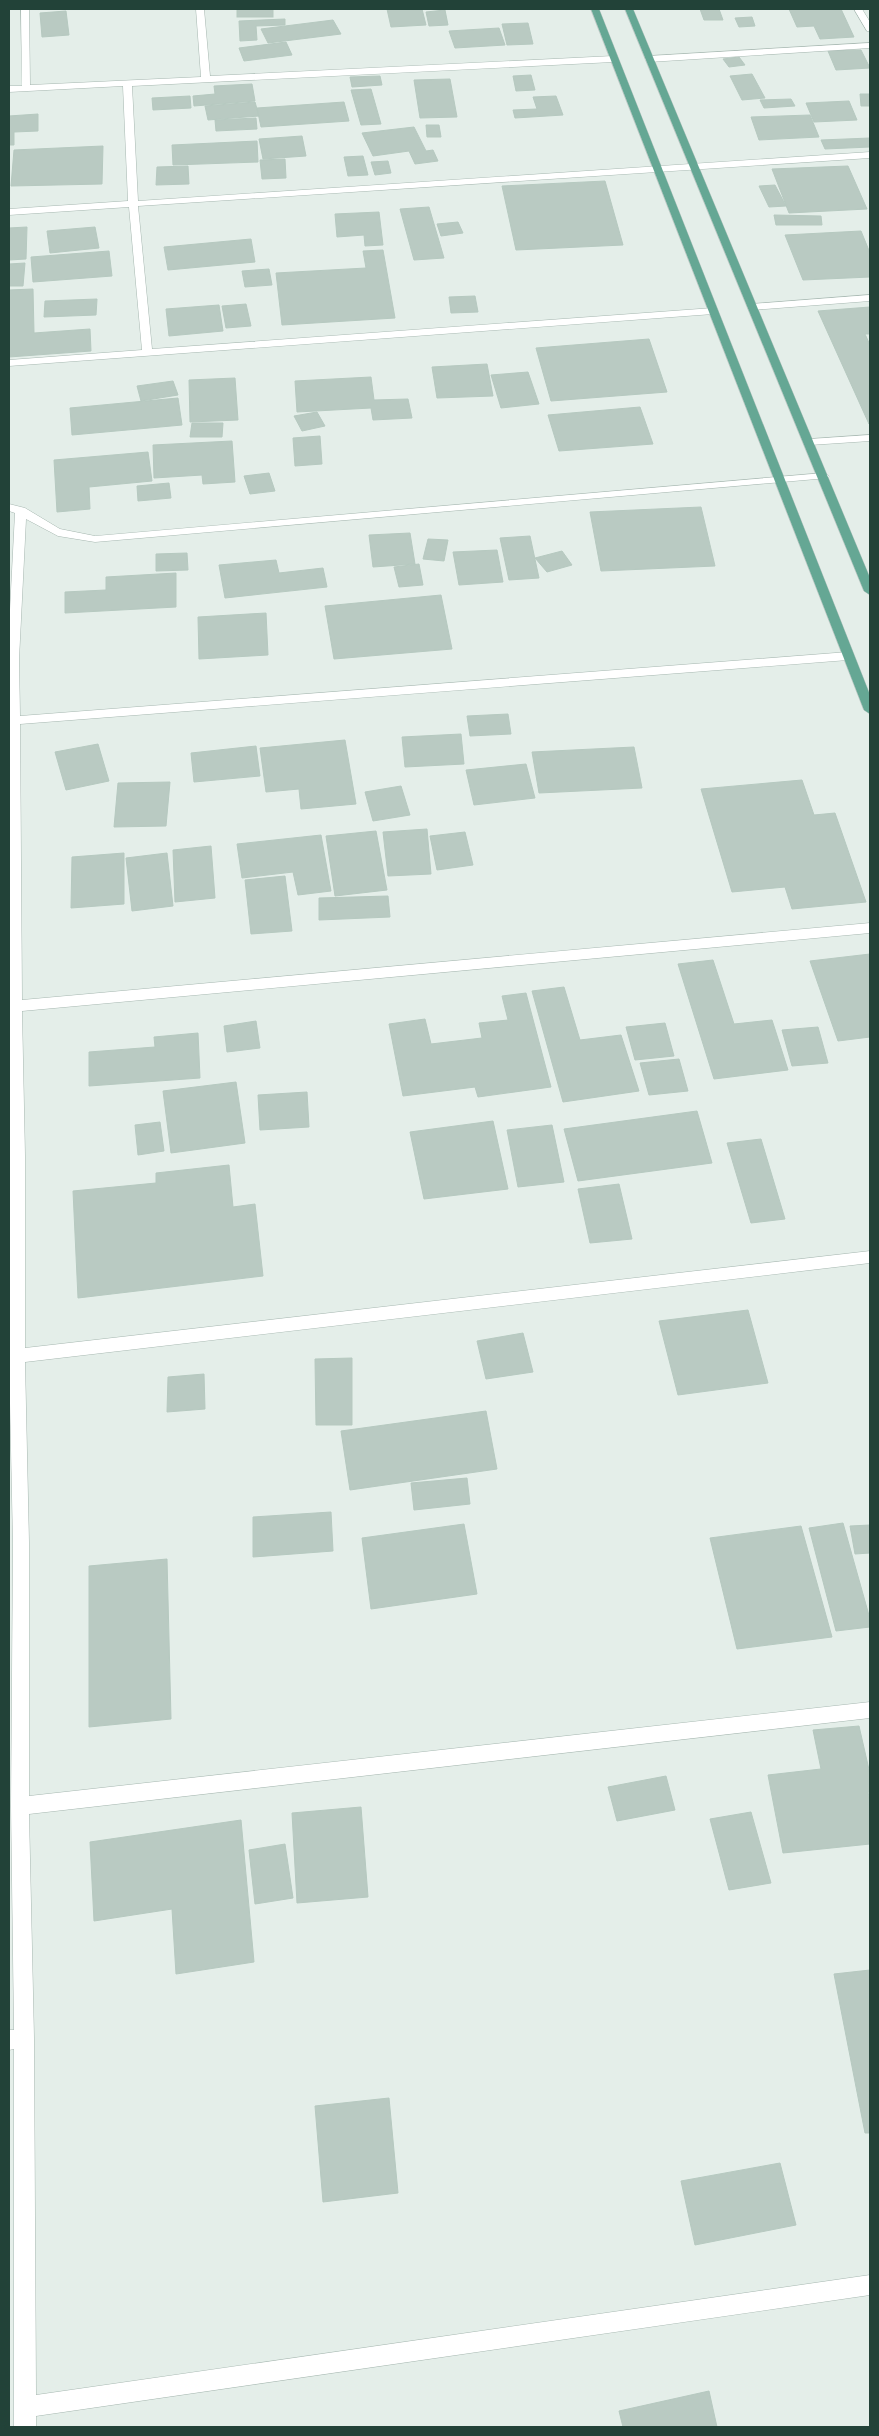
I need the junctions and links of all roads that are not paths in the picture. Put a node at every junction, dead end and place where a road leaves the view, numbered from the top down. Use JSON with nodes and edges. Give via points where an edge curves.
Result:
{"nodes":[{"id":1,"x":25,"y":9,"type":"edge"},
{"id":2,"x":200,"y":9,"type":"edge"},
{"id":3,"x":594,"y":9,"type":"edge"},
{"id":4,"x":629,"y":9,"type":"edge"},
{"id":5,"x":858,"y":9,"type":"edge"},
{"id":6,"x":870,"y":29,"type":"edge"},
{"id":7,"x":870,"y":45,"type":"edge"},
{"id":8,"x":613,"y":59,"type":"junction"},
{"id":9,"x":649,"y":60,"type":"junction"},
{"id":10,"x":206,"y":79,"type":"junction"},
{"id":11,"x":127,"y":83,"type":"junction"},
{"id":12,"x":26,"y":88,"type":"junction"},
{"id":13,"x":9,"y":89,"type":"edge"},
{"id":14,"x":870,"y":155,"type":"edge"},
{"id":15,"x":692,"y":167,"type":"junction"},
{"id":16,"x":657,"y":170,"type":"junction"},
{"id":17,"x":134,"y":203,"type":"junction"},
{"id":18,"x":9,"y":212,"type":"edge"},
{"id":19,"x":870,"y":298,"type":"edge"},
{"id":20,"x":752,"y":307,"type":"junction"},
{"id":21,"x":713,"y":311,"type":"junction"},
{"id":22,"x":147,"y":354,"type":"junction"},
{"id":23,"x":9,"y":362,"type":"edge"},
{"id":24,"x":870,"y":438,"type":"edge"},
{"id":25,"x":810,"y":442,"type":"junction"},
{"id":26,"x":824,"y":476,"type":"junction"},
{"id":27,"x":782,"y":481,"type":"junction"},
{"id":28,"x":15,"y":508,"type":"edge"},
{"id":29,"x":870,"y":591,"type":"edge"},
{"id":30,"x":848,"y":656,"type":"junction"},
{"id":31,"x":11,"y":659,"type":"edge"},
{"id":32,"x":870,"y":710,"type":"edge"},
{"id":33,"x":15,"y":720,"type":"junction"},
{"id":34,"x":12,"y":863,"type":"edge"},
{"id":35,"x":870,"y":928,"type":"edge"},
{"id":36,"x":14,"y":1006,"type":"junction"},
{"id":37,"x":14,"y":1156,"type":"edge"},
{"id":38,"x":870,"y":1257,"type":"edge"},
{"id":39,"x":17,"y":1356,"type":"junction"},
{"id":40,"x":15,"y":1544,"type":"edge"},
{"id":41,"x":870,"y":1710,"type":"edge"},
{"id":42,"x":20,"y":1806,"type":"junction"},
{"id":43,"x":16,"y":2039,"type":"edge"},
{"id":44,"x":870,"y":2285,"type":"edge"},
{"id":45,"x":26,"y":2417,"type":"edge"}],
"edges":[{"from":1,"to":12,"type":"street"},
{"from":2,"to":10,"type":"street"},
{"from":3,"to":8,"type":"main road"},
{"from":4,"to":9,"type":"main road"},
{"from":5,"to":6,"type":"street"},
{"from":7,"to":9,"type":"street"},
{"from":8,"to":10,"type":"street"},
{"from":8,"to":16,"type":"main road"},
{"from":9,"to":15,"type":"main road"},
{"from":10,"to":11,"type":"street"},
{"from":11,"to":12,"type":"street"},
{"from":11,"to":17,"type":"street"},
{"from":12,"to":13,"type":"street"},
{"from":14,"to":15,"type":"street"},
{"from":15,"to":16,"type":"street"},
{"from":15,"to":20,"type":"main road"},
{"from":16,"to":17,"type":"street"},
{"from":16,"to":21,"type":"main road"},
{"from":17,"to":18,"type":"street"},
{"from":17,"to":22,"type":"street"},
{"from":19,"to":20,"type":"street"},
{"from":20,"to":25,"type":"main road"},
{"from":21,"to":22,"type":"street"},
{"from":21,"to":27,"type":"main road"},
{"from":22,"to":23,"type":"street"},
{"from":24,"to":25,"type":"street"},
{"from":25,"to":26,"type":"main road"},
{"from":26,"to":27,"type":"street"},
{"from":26,"to":29,"type":"main road"},
{"from":27,"to":28,"type":"street","via":[[95,539],[70,537]]},
{"from":27,"to":30,"type":"main road"},
{"from":28,"to":31,"type":"street"},
{"from":30,"to":32,"type":"main road"},
{"from":30,"to":33,"type":"street"},
{"from":31,"to":33,"type":"street"},
{"from":33,"to":34,"type":"street"},
{"from":34,"to":36,"type":"street"},
{"from":35,"to":36,"type":"street"},
{"from":36,"to":37,"type":"street"},
{"from":37,"to":39,"type":"street"},
{"from":38,"to":39,"type":"street"},
{"from":39,"to":40,"type":"street"},
{"from":40,"to":42,"type":"street"},
{"from":41,"to":42,"type":"street"},
{"from":42,"to":43,"type":"street"},
{"from":43,"to":45,"type":"street"},
{"from":44,"to":45,"type":"street"}]}
